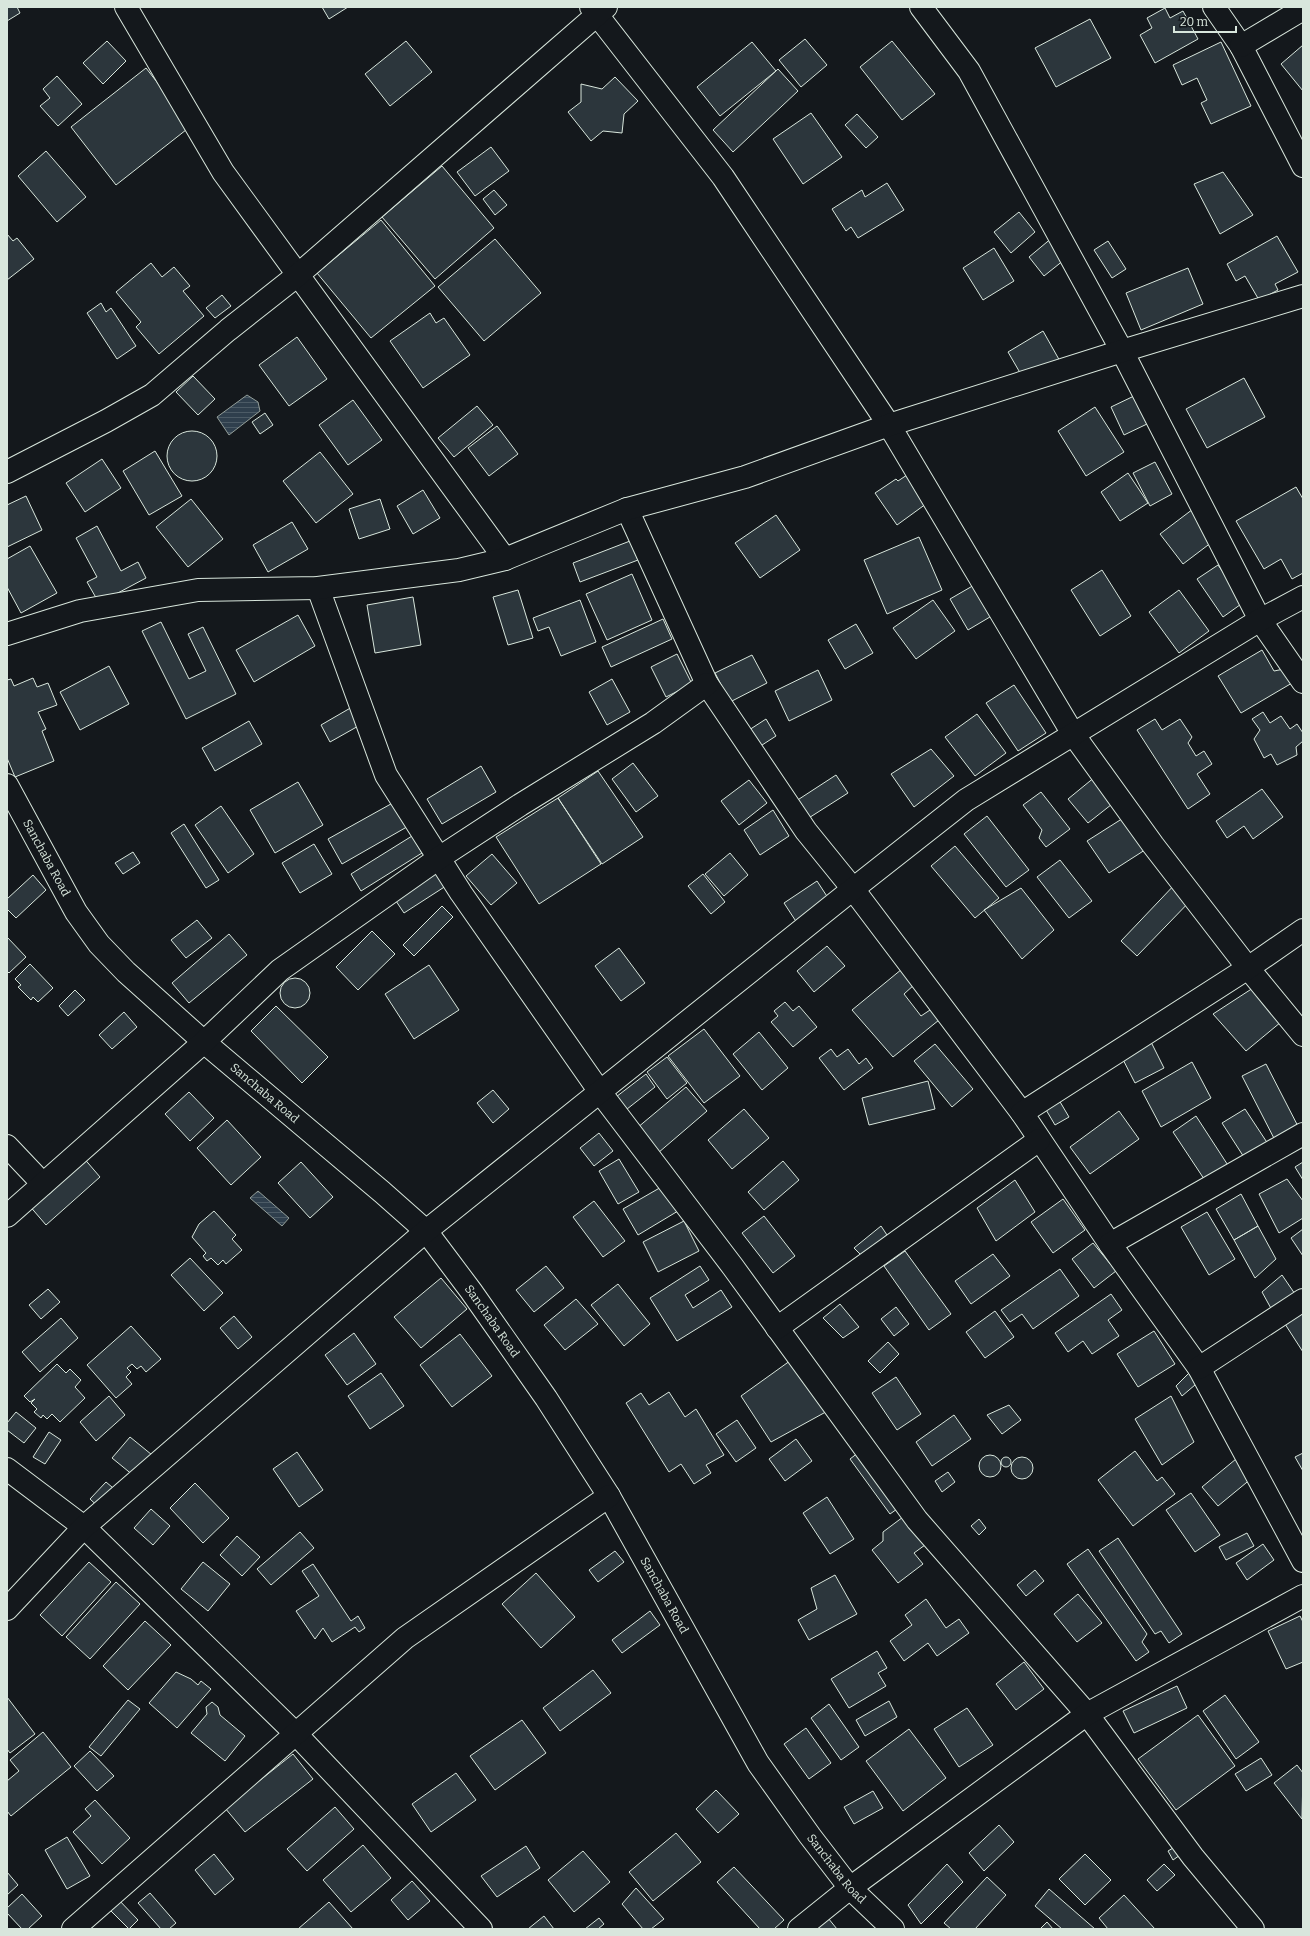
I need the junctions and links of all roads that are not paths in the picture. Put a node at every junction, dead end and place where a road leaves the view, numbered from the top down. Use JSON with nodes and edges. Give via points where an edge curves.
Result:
{"nodes":[{"id":1,"x":126,"y":7,"type":"edge"},
{"id":2,"x":921,"y":7,"type":"edge"},
{"id":3,"x":1214,"y":7,"type":"edge"},
{"id":4,"x":1303,"y":8,"type":"edge"},
{"id":5,"x":598,"y":10,"type":"edge"},
{"id":6,"x":1241,"y":46,"type":"junction"},
{"id":7,"x":1303,"y":166,"type":"edge"},
{"id":8,"x":299,"y":274,"type":"junction"},
{"id":9,"x":1303,"y":296,"type":"edge"},
{"id":10,"x":1122,"y":351,"type":"junction"},
{"id":11,"x":889,"y":425,"type":"junction"},
{"id":12,"x":7,"y":472,"type":"edge"},
{"id":13,"x":627,"y":509,"type":"junction"},
{"id":14,"x":505,"y":559,"type":"junction"},
{"id":15,"x":318,"y":588,"type":"junction"},
{"id":16,"x":1303,"y":597,"type":"edge"},
{"id":17,"x":1260,"y":620,"type":"junction"},
{"id":18,"x":7,"y":634,"type":"edge"},
{"id":19,"x":1303,"y":682,"type":"edge"},
{"id":20,"x":707,"y":684,"type":"junction"},
{"id":21,"x":1073,"y":734,"type":"junction"},
{"id":22,"x":7,"y":785,"type":"edge"},
{"id":23,"x":439,"y":858,"type":"junction"},
{"id":24,"x":853,"y":889,"type":"junction"},
{"id":25,"x":1303,"y":930,"type":"edge"},
{"id":26,"x":1248,"y":968,"type":"junction"},
{"id":27,"x":1303,"y":1035,"type":"edge"},
{"id":28,"x":204,"y":1042,"type":"junction"},
{"id":29,"x":600,"y":1092,"type":"junction"},
{"id":30,"x":1022,"y":1113,"type":"junction"},
{"id":31,"x":1303,"y":1134,"type":"edge"},
{"id":32,"x":1039,"y":1140,"type":"junction"},
{"id":33,"x":7,"y":1146,"type":"edge"},
{"id":34,"x":43,"y":1184,"type":"junction"},
{"id":35,"x":7,"y":1216,"type":"edge"},
{"id":36,"x":426,"y":1231,"type":"junction"},
{"id":37,"x":1110,"y":1244,"type":"junction"},
{"id":38,"x":1303,"y":1300,"type":"edge"},
{"id":39,"x":777,"y":1328,"type":"junction"},
{"id":40,"x":1198,"y":1368,"type":"junction"},
{"id":41,"x":7,"y":1469,"type":"edge"},
{"id":42,"x":609,"y":1496,"type":"junction"},
{"id":43,"x":84,"y":1527,"type":"junction"},
{"id":44,"x":1303,"y":1561,"type":"edge"},
{"id":45,"x":1303,"y":1596,"type":"edge"},
{"id":46,"x":7,"y":1610,"type":"edge"},
{"id":47,"x":1087,"y":1714,"type":"junction"},
{"id":48,"x":296,"y":1734,"type":"junction"},
{"id":49,"x":850,"y":1888,"type":"junction"},
{"id":50,"x":73,"y":1929,"type":"edge"},
{"id":51,"x":481,"y":1929,"type":"edge"},
{"id":52,"x":799,"y":1929,"type":"edge"},
{"id":53,"x":893,"y":1929,"type":"edge"},
{"id":54,"x":1253,"y":1929,"type":"edge"}],
"edges":[{"from":1,"to":8,"type":"street","via":[[223,172]]},
{"from":2,"to":10,"type":"street","via":[[969,71]]},
{"from":3,"to":6,"type":"street"},
{"from":4,"to":6,"type":"street"},
{"from":5,"to":8,"type":"street"},
{"from":5,"to":11,"type":"street","via":[[723,177]]},
{"from":6,"to":7,"type":"street"},
{"from":8,"to":12,"type":"street","via":[[152,395],[106,422]]},
{"from":8,"to":14,"type":"street"},
{"from":9,"to":10,"type":"street"},
{"from":10,"to":11,"type":"street"},
{"from":10,"to":17,"type":"street"},
{"from":11,"to":13,"type":"street","via":[[745,477]]},
{"from":11,"to":21,"type":"street"},
{"from":13,"to":14,"type":"street"},
{"from":13,"to":20,"type":"street"},
{"from":14,"to":15,"type":"street","via":[[459,570]]},
{"from":15,"to":18,"type":"street","via":[[198,590],[80,611]]},
{"from":15,"to":23,"type":"street","via":[[386,775]]},
{"from":16,"to":17,"type":"street"},
{"from":17,"to":19,"type":"street"},
{"from":17,"to":21,"type":"street"},
{"from":20,"to":23,"type":"street","via":[[653,723]]},
{"from":20,"to":24,"type":"street","via":[[806,831]]},
{"from":21,"to":24,"type":"street","via":[[966,800]]},
{"from":21,"to":26,"type":"street","via":[[1153,845]]},
{"from":22,"to":28,"type":"street","name":"Sanchaba Road","via":[[76,912],[99,944],[126,972]]},
{"from":23,"to":28,"type":"street","via":[[280,970]]},
{"from":23,"to":29,"type":"street"},
{"from":24,"to":29,"type":"street"},
{"from":24,"to":30,"type":"street"},
{"from":25,"to":26,"type":"street"},
{"from":26,"to":27,"type":"street"},
{"from":26,"to":30,"type":"street"},
{"from":28,"to":34,"type":"street"},
{"from":28,"to":36,"type":"street","name":"Sanchaba Road"},
{"from":29,"to":36,"type":"street"},
{"from":29,"to":39,"type":"street"},
{"from":30,"to":32,"type":"street"},
{"from":31,"to":37,"type":"street"},
{"from":32,"to":37,"type":"street"},
{"from":32,"to":39,"type":"street"},
{"from":33,"to":34,"type":"street"},
{"from":34,"to":35,"type":"street"},
{"from":36,"to":42,"type":"street","name":"Sanchaba Road","via":[[546,1398]]},
{"from":36,"to":43,"type":"street"},
{"from":37,"to":40,"type":"street"},
{"from":38,"to":40,"type":"street"},
{"from":39,"to":47,"type":"street","via":[[917,1520]]},
{"from":40,"to":44,"type":"street"},
{"from":41,"to":43,"type":"street"},
{"from":42,"to":48,"type":"street","via":[[405,1638]]},
{"from":42,"to":49,"type":"street","name":"Sanchaba Road","via":[[758,1763]]},
{"from":43,"to":46,"type":"street"},
{"from":43,"to":48,"type":"street"},
{"from":45,"to":47,"type":"street"},
{"from":47,"to":49,"type":"street"},
{"from":47,"to":54,"type":"street","via":[[1193,1857]]},
{"from":48,"to":50,"type":"street"},
{"from":48,"to":51,"type":"street"},
{"from":49,"to":52,"type":"street"},
{"from":49,"to":53,"type":"street","name":"Sanchaba Road"}]}
